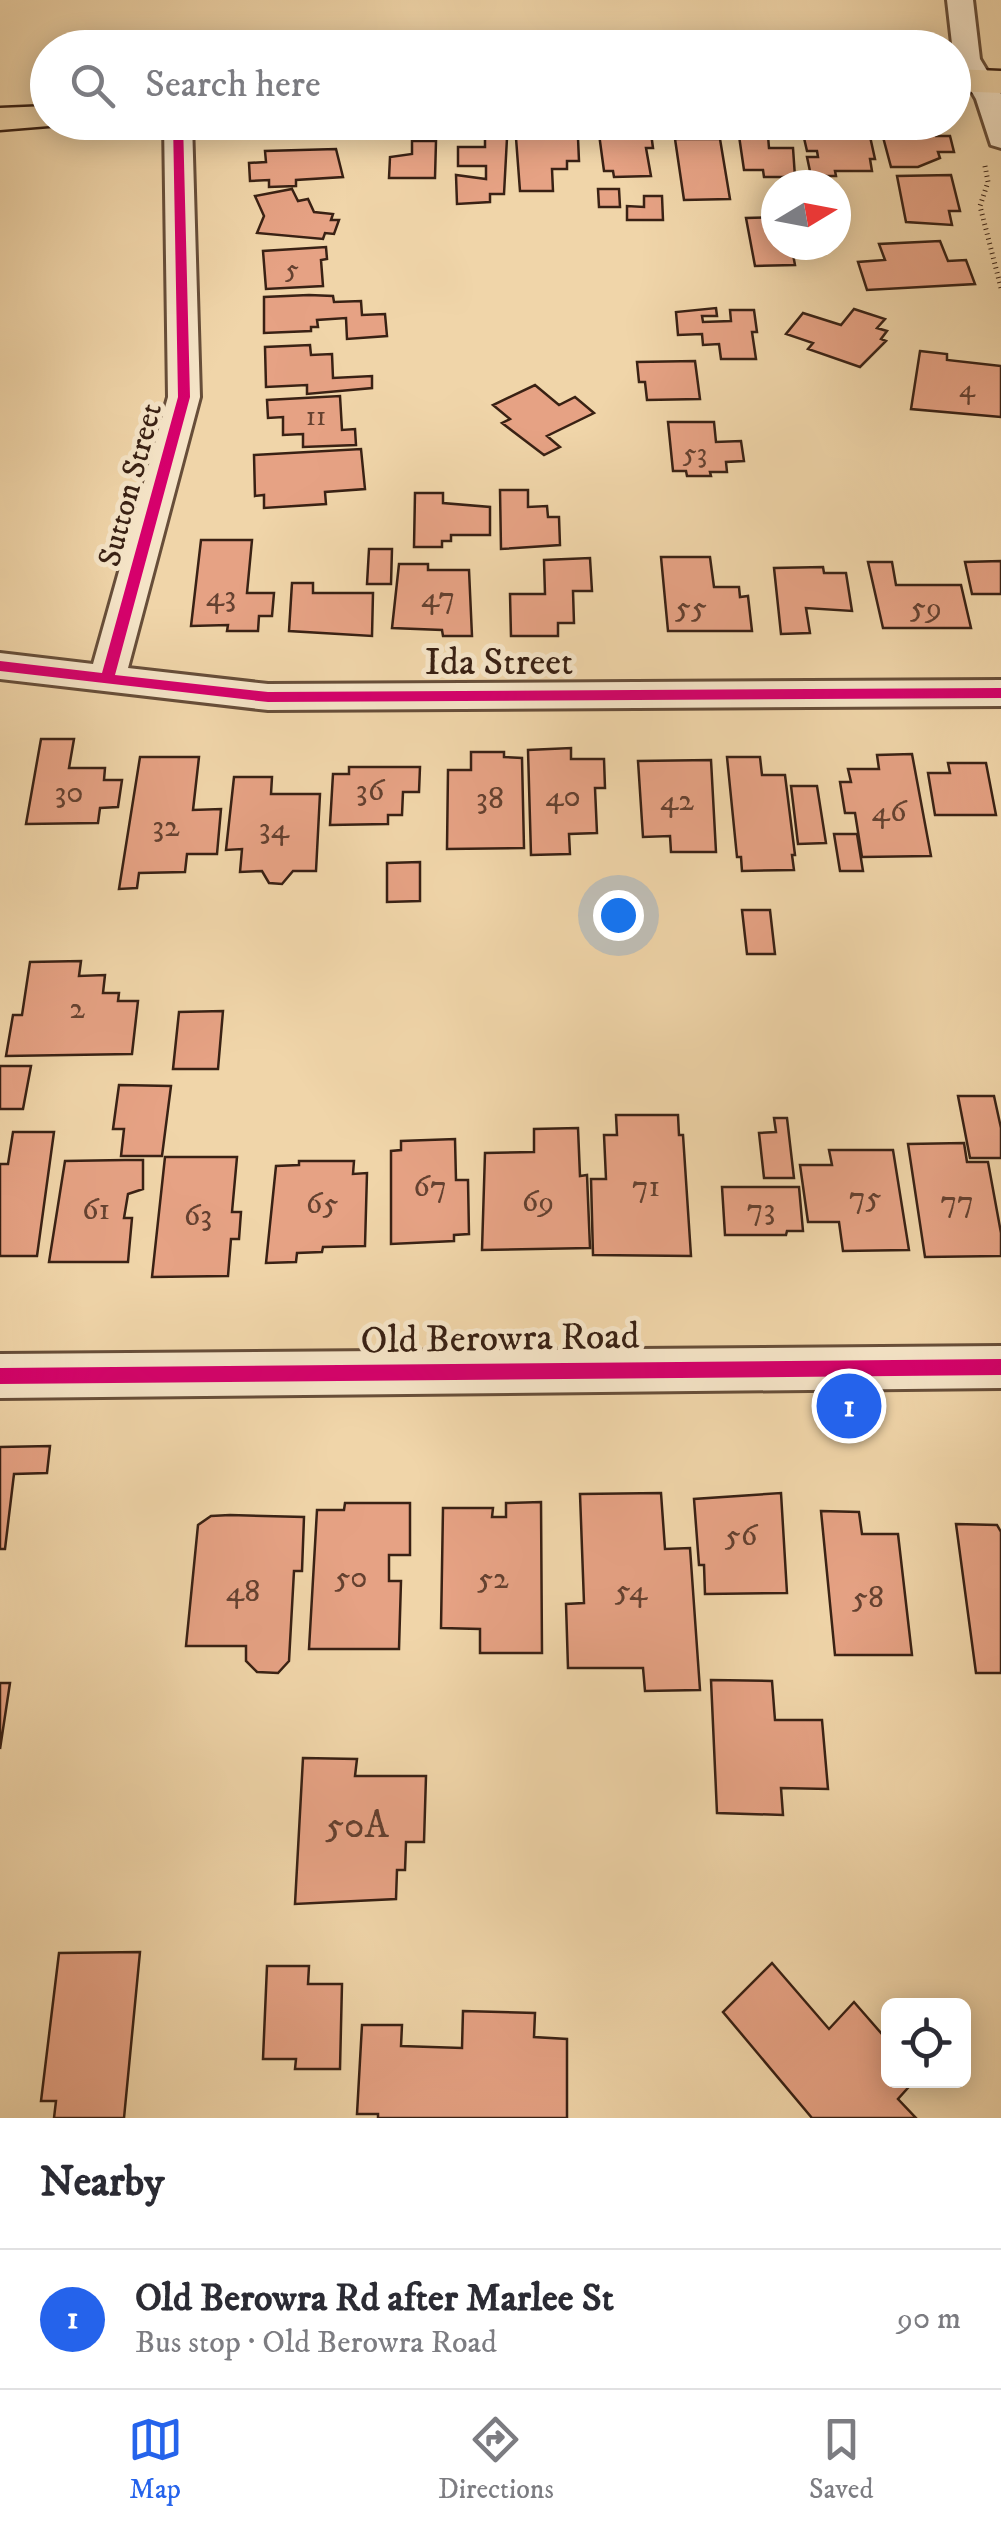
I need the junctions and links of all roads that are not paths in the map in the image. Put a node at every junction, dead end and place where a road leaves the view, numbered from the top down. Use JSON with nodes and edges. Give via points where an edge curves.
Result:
{"nodes":[{"id":1,"x":960,"y":0,"type":"edge"},
{"id":2,"x":963,"y":30,"type":"edge"},
{"id":3,"x":978,"y":81,"type":"edge"},
{"id":4,"x":30,"y":118,"type":"edge"},
{"id":5,"x":0,"y":120,"type":"edge"},
{"id":6,"x":1001,"y":139,"type":"edge"},
{"id":7,"x":178,"y":140,"type":"edge"},
{"id":8,"x":0,"y":666,"type":"edge"},
{"id":9,"x":107,"y":679,"type":"junction"},
{"id":10,"x":1001,"y":693,"type":"edge"},
{"id":11,"x":1001,"y":1366,"type":"edge"},
{"id":12,"x":0,"y":1376,"type":"edge"}],
"edges":[{"from":1,"to":2,"type":"street"},
{"from":3,"to":6,"type":"street"},
{"from":4,"to":5,"type":"main road"},
{"from":7,"to":9,"type":"street","name":"Sutton Street","via":[[184,397]]},
{"from":8,"to":9,"type":"street","name":"Ida Street"},
{"from":9,"to":10,"type":"street","name":"Ida Street","via":[[268,697]]},
{"from":11,"to":12,"type":"street","name":"Old Berowra Road"}]}
